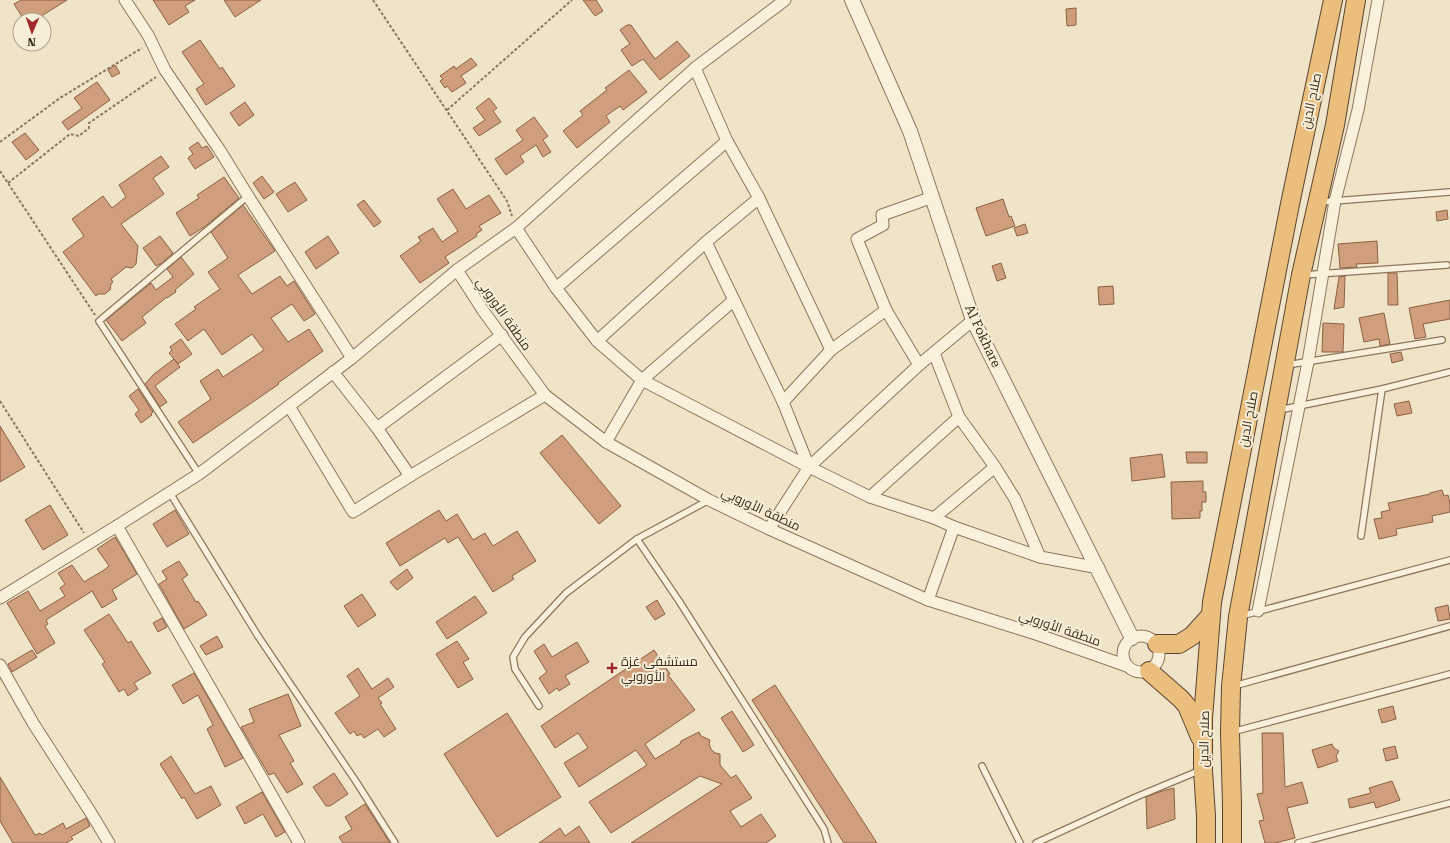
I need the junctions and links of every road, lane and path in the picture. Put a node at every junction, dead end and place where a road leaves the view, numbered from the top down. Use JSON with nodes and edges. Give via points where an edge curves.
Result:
{"nodes":[{"id":1,"x":125,"y":0,"type":"edge"},
{"id":2,"x":373,"y":0,"type":"edge"},
{"id":3,"x":572,"y":0,"type":"edge"},
{"id":4,"x":785,"y":0,"type":"edge"},
{"id":5,"x":852,"y":0,"type":"edge"},
{"id":6,"x":1333,"y":0,"type":"edge"},
{"id":7,"x":1356,"y":0,"type":"edge"},
{"id":8,"x":1378,"y":0,"type":"edge"},
{"id":9,"x":152,"y":42,"type":"junction"},
{"id":10,"x":695,"y":68,"type":"junction"},
{"id":11,"x":165,"y":70,"type":"junction"},
{"id":12,"x":1310,"y":106,"type":"junction"},
{"id":13,"x":447,"y":110,"type":"junction"},
{"id":14,"x":1338,"y":112,"type":"junction"},
{"id":15,"x":727,"y":141,"type":"junction"},
{"id":16,"x":0,"y":142,"type":"edge"},
{"id":17,"x":0,"y":171,"type":"edge"},
{"id":18,"x":8,"y":183,"type":"junction"},
{"id":19,"x":1450,"y":192,"type":"edge"},
{"id":20,"x":248,"y":196,"type":"junction"},
{"id":21,"x":933,"y":197,"type":"junction"},
{"id":22,"x":759,"y":198,"type":"junction"},
{"id":23,"x":1335,"y":201,"type":"junction"},
{"id":24,"x":1317,"y":203,"type":"junction"},
{"id":25,"x":516,"y":228,"type":"junction"},
{"id":26,"x":706,"y":242,"type":"junction"},
{"id":27,"x":1447,"y":265,"type":"dead end"},
{"id":28,"x":457,"y":270,"type":"junction"},
{"id":29,"x":1323,"y":274,"type":"junction"},
{"id":30,"x":1301,"y":275,"type":"junction"},
{"id":31,"x":556,"y":288,"type":"junction"},
{"id":32,"x":734,"y":300,"type":"junction"},
{"id":33,"x":886,"y":310,"type":"junction"},
{"id":34,"x":973,"y":320,"type":"junction"},
{"id":35,"x":98,"y":321,"type":"junction"},
{"id":36,"x":502,"y":335,"type":"junction"},
{"id":37,"x":1442,"y":340,"type":"dead end"},
{"id":38,"x":597,"y":341,"type":"junction"},
{"id":39,"x":831,"y":350,"type":"junction"},
{"id":40,"x":934,"y":353,"type":"junction"},
{"id":41,"x":352,"y":358,"type":"junction"},
{"id":42,"x":1308,"y":362,"type":"junction"},
{"id":43,"x":1285,"y":364,"type":"junction"},
{"id":44,"x":919,"y":365,"type":"junction"},
{"id":45,"x":333,"y":372,"type":"junction"},
{"id":46,"x":1450,"y":372,"type":"edge"},
{"id":47,"x":642,"y":380,"type":"junction"},
{"id":48,"x":1382,"y":389,"type":"junction"},
{"id":49,"x":545,"y":395,"type":"junction"},
{"id":50,"x":0,"y":401,"type":"edge"},
{"id":51,"x":783,"y":402,"type":"junction"},
{"id":52,"x":289,"y":406,"type":"junction"},
{"id":53,"x":1298,"y":406,"type":"junction"},
{"id":54,"x":1277,"y":411,"type":"junction"},
{"id":55,"x":959,"y":417,"type":"junction"},
{"id":56,"x":377,"y":428,"type":"junction"},
{"id":57,"x":606,"y":442,"type":"junction"},
{"id":58,"x":809,"y":467,"type":"junction"},
{"id":59,"x":995,"y":467,"type":"junction"},
{"id":60,"x":199,"y":474,"type":"junction"},
{"id":61,"x":410,"y":476,"type":"junction"},
{"id":62,"x":170,"y":493,"type":"junction"},
{"id":63,"x":870,"y":497,"type":"junction"},
{"id":64,"x":709,"y":500,"type":"junction"},
{"id":65,"x":934,"y":518,"type":"junction"},
{"id":66,"x":116,"y":526,"type":"junction"},
{"id":67,"x":954,"y":527,"type":"junction"},
{"id":68,"x":768,"y":529,"type":"junction"},
{"id":69,"x":1361,"y":536,"type":"dead end"},
{"id":70,"x":637,"y":539,"type":"junction"},
{"id":71,"x":90,"y":542,"type":"junction"},
{"id":72,"x":1040,"y":557,"type":"junction"},
{"id":73,"x":1450,"y":560,"type":"edge"},
{"id":74,"x":1099,"y":568,"type":"junction"},
{"id":75,"x":0,"y":598,"type":"edge"},
{"id":76,"x":928,"y":600,"type":"junction"},
{"id":77,"x":1258,"y":611,"type":"junction"},
{"id":78,"x":1211,"y":615,"type":"junction"},
{"id":79,"x":1238,"y":617,"type":"junction"},
{"id":80,"x":1450,"y":626,"type":"edge"},
{"id":81,"x":1132,"y":638,"type":"junction"},
{"id":82,"x":1156,"y":644,"type":"junction"},
{"id":83,"x":0,"y":664,"type":"edge"},
{"id":84,"x":1127,"y":666,"type":"junction"},
{"id":85,"x":1150,"y":671,"type":"junction"},
{"id":86,"x":1450,"y":674,"type":"edge"},
{"id":87,"x":1231,"y":687,"type":"junction"},
{"id":88,"x":539,"y":706,"type":"dead end"},
{"id":89,"x":1230,"y":733,"type":"junction"},
{"id":90,"x":1203,"y":742,"type":"junction"},
{"id":91,"x":982,"y":766,"type":"dead end"},
{"id":92,"x":1203,"y":770,"type":"junction"},
{"id":93,"x":1450,"y":802,"type":"edge"},
{"id":94,"x":109,"y":843,"type":"edge"},
{"id":95,"x":299,"y":843,"type":"edge"},
{"id":96,"x":395,"y":843,"type":"edge"},
{"id":97,"x":828,"y":843,"type":"edge"},
{"id":98,"x":1020,"y":843,"type":"edge"},
{"id":99,"x":1036,"y":843,"type":"edge"},
{"id":100,"x":1206,"y":843,"type":"edge"},
{"id":101,"x":1232,"y":843,"type":"edge"},
{"id":102,"x":1298,"y":843,"type":"edge"}],
"edges":[{"from":1,"to":9,"type":"street"},
{"from":2,"to":13,"type":"path"},
{"from":3,"to":13,"type":"path"},
{"from":4,"to":10,"type":"street"},
{"from":5,"to":21,"type":"street","name":"Al Fokhare","via":[[910,131]]},
{"from":6,"to":12,"type":"highway","name":"صلاح الدين"},
{"from":7,"to":14,"type":"highway","name":"صلاح الدين"},
{"from":8,"to":23,"type":"street","via":[[1358,110]]},
{"from":9,"to":11,"type":"street"},
{"from":9,"to":16,"type":"path","via":[[60,98]]},
{"from":10,"to":15,"type":"street"},
{"from":10,"to":25,"type":"street"},
{"from":11,"to":18,"type":"path","via":[[89,123],[89,128],[79,136],[70,134]]},
{"from":11,"to":20,"type":"street"},
{"from":12,"to":14,"type":"highway","via":[[1322,117],[1330,117]]},
{"from":12,"to":78,"type":"highway","name":"صلاح الدين"},
{"from":13,"to":25,"type":"path","via":[[507,201]]},
{"from":14,"to":24,"type":"highway","name":"صلاح الدين"},
{"from":15,"to":22,"type":"street"},
{"from":15,"to":31,"type":"street"},
{"from":17,"to":18,"type":"path"},
{"from":18,"to":35,"type":"path"},
{"from":19,"to":23,"type":"lane"},
{"from":20,"to":35,"type":"lane"},
{"from":20,"to":41,"type":"street"},
{"from":21,"to":33,"type":"street","via":[[882,215],[883,225],[857,239]]},
{"from":21,"to":34,"type":"street","name":"Al Fokhare"},
{"from":22,"to":26,"type":"street"},
{"from":22,"to":39,"type":"street"},
{"from":23,"to":24,"type":"lane"},
{"from":23,"to":29,"type":"street"},
{"from":24,"to":30,"type":"highway","name":"صلاح الدين"},
{"from":25,"to":28,"type":"street"},
{"from":25,"to":31,"type":"street"},
{"from":26,"to":32,"type":"street"},
{"from":26,"to":38,"type":"street"},
{"from":27,"to":29,"type":"lane"},
{"from":28,"to":36,"type":"street","name":"منطقة الأوروبي"},
{"from":28,"to":41,"type":"street"},
{"from":29,"to":30,"type":"lane"},
{"from":29,"to":42,"type":"street"},
{"from":30,"to":43,"type":"highway","name":"صلاح الدين"},
{"from":31,"to":38,"type":"street"},
{"from":32,"to":47,"type":"street"},
{"from":32,"to":51,"type":"street"},
{"from":33,"to":39,"type":"street"},
{"from":33,"to":44,"type":"street"},
{"from":34,"to":40,"type":"street"},
{"from":34,"to":74,"type":"street","name":"Al Fokhare"},
{"from":35,"to":60,"type":"lane"},
{"from":36,"to":49,"type":"street","name":"منطقة الأوروبي"},
{"from":36,"to":56,"type":"street"},
{"from":37,"to":42,"type":"lane"},
{"from":38,"to":47,"type":"street"},
{"from":39,"to":51,"type":"street"},
{"from":40,"to":44,"type":"street"},
{"from":40,"to":55,"type":"street"},
{"from":41,"to":45,"type":"street"},
{"from":42,"to":43,"type":"lane"},
{"from":42,"to":53,"type":"street"},
{"from":43,"to":54,"type":"highway","name":"صلاح الدين"},
{"from":44,"to":58,"type":"street"},
{"from":45,"to":52,"type":"street"},
{"from":45,"to":56,"type":"street"},
{"from":46,"to":48,"type":"lane"},
{"from":47,"to":57,"type":"street"},
{"from":47,"to":58,"type":"street"},
{"from":48,"to":53,"type":"lane"},
{"from":48,"to":69,"type":"lane"},
{"from":49,"to":57,"type":"street","name":"منطقة الأوروبي"},
{"from":49,"to":61,"type":"street"},
{"from":50,"to":71,"type":"path"},
{"from":51,"to":58,"type":"street"},
{"from":52,"to":60,"type":"street"},
{"from":52,"to":61,"type":"street","via":[[353,512]]},
{"from":53,"to":54,"type":"lane"},
{"from":53,"to":77,"type":"street"},
{"from":54,"to":79,"type":"highway","name":"صلاح الدين"},
{"from":55,"to":59,"type":"street"},
{"from":55,"to":63,"type":"street"},
{"from":56,"to":61,"type":"street"},
{"from":57,"to":64,"type":"street","name":"منطقة الأوروبي"},
{"from":58,"to":63,"type":"street"},
{"from":58,"to":68,"type":"street"},
{"from":59,"to":65,"type":"street"},
{"from":59,"to":72,"type":"street","via":[[1015,499]]},
{"from":60,"to":62,"type":"street"},
{"from":62,"to":66,"type":"street"},
{"from":62,"to":96,"type":"lane","via":[[258,636]]},
{"from":63,"to":65,"type":"street"},
{"from":64,"to":68,"type":"street","name":"منطقة الأوروبي"},
{"from":64,"to":70,"type":"lane"},
{"from":65,"to":67,"type":"street"},
{"from":66,"to":71,"type":"street"},
{"from":66,"to":95,"type":"street"},
{"from":67,"to":72,"type":"street"},
{"from":67,"to":76,"type":"street"},
{"from":68,"to":76,"type":"street","name":"منطقة الأوروبي"},
{"from":70,"to":88,"type":"lane","via":[[566,593],[525,637],[513,657],[515,669]]},
{"from":70,"to":97,"type":"lane","via":[[824,829]]},
{"from":71,"to":75,"type":"street"},
{"from":72,"to":74,"type":"street"},
{"from":73,"to":77,"type":"lane"},
{"from":74,"to":81,"type":"street","name":"Al Fokhare"},
{"from":76,"to":84,"type":"street","name":"منطقة الأوروبي"},
{"from":77,"to":79,"type":"lane"},
{"from":78,"to":82,"type":"highway","via":[[1192,636],[1179,644]]},
{"from":78,"to":90,"type":"highway","name":"صلاح الدين"},
{"from":79,"to":87,"type":"highway","name":"صلاح الدين"},
{"from":80,"to":87,"type":"lane"},
{"from":81,"to":82,"type":"street","via":[[1147,637]]},
{"from":81,"to":84,"type":"street","via":[[1123,649],[1122,655]]},
{"from":82,"to":85,"type":"street","via":[[1159,650],[1158,662]]},
{"from":83,"to":94,"type":"street"},
{"from":84,"to":85,"type":"street","via":[[1137,672]]},
{"from":85,"to":90,"type":"highway","via":[[1182,699]]},
{"from":86,"to":89,"type":"lane"},
{"from":87,"to":89,"type":"highway","name":"صلاح الدين"},
{"from":89,"to":101,"type":"highway","name":"صلاح الدين"},
{"from":90,"to":92,"type":"highway","name":"صلاح الدين"},
{"from":91,"to":98,"type":"lane"},
{"from":92,"to":99,"type":"lane","via":[[1136,796]]},
{"from":92,"to":100,"type":"highway","name":"صلاح الدين"},
{"from":93,"to":102,"type":"lane"}]}
